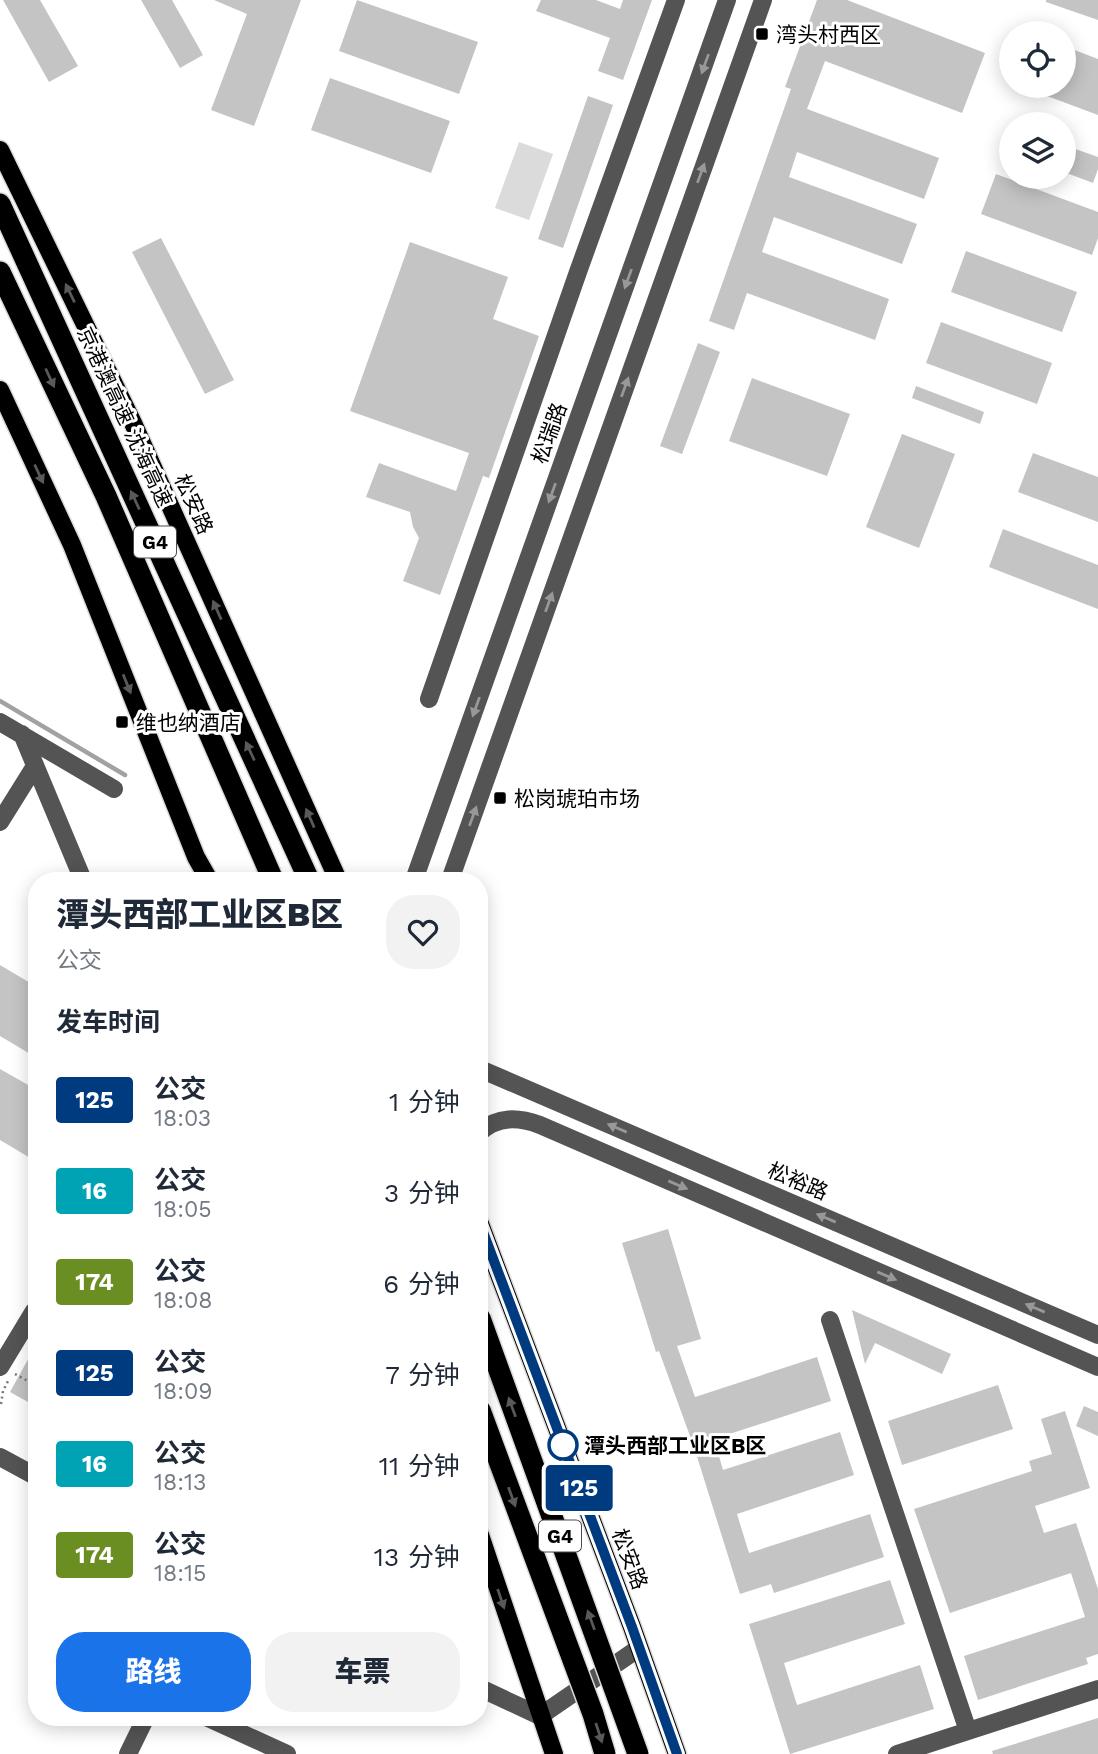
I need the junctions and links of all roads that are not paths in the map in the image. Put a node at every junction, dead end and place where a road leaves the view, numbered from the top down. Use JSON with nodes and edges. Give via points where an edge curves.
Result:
{"nodes":[{"id":1,"x":676,"y":0,"type":"edge"},
{"id":2,"x":727,"y":0,"type":"edge"},
{"id":3,"x":763,"y":0,"type":"edge"},
{"id":4,"x":0,"y":150,"type":"edge"},
{"id":5,"x":0,"y":204,"type":"edge"},
{"id":6,"x":0,"y":272,"type":"edge"},
{"id":7,"x":0,"y":390,"type":"edge"},
{"id":8,"x":429,"y":699,"type":"dead end"},
{"id":9,"x":0,"y":722,"type":"edge"},
{"id":10,"x":22,"y":734,"type":"junction"},
{"id":11,"x":35,"y":766,"type":"junction"},
{"id":12,"x":114,"y":789,"type":"dead end"},
{"id":13,"x":0,"y":822,"type":"edge"},
{"id":14,"x":80,"y":872,"type":"edge"},
{"id":15,"x":204,"y":872,"type":"edge"},
{"id":16,"x":270,"y":872,"type":"edge"},
{"id":17,"x":305,"y":872,"type":"edge"},
{"id":18,"x":334,"y":872,"type":"edge"},
{"id":19,"x":417,"y":872,"type":"edge"},
{"id":20,"x":453,"y":872,"type":"edge"},
{"id":21,"x":488,"y":1072,"type":"edge"},
{"id":22,"x":488,"y":1125,"type":"edge"},
{"id":23,"x":488,"y":1245,"type":"edge"},
{"id":24,"x":28,"y":1320,"type":"edge"},
{"id":25,"x":830,"y":1320,"type":"dead end"},
{"id":26,"x":1098,"y":1335,"type":"edge"},
{"id":27,"x":488,"y":1340,"type":"edge"},
{"id":28,"x":0,"y":1367,"type":"edge"},
{"id":29,"x":1098,"y":1367,"type":"edge"},
{"id":30,"x":488,"y":1432,"type":"edge"},
{"id":31,"x":0,"y":1457,"type":"edge"},
{"id":32,"x":28,"y":1472,"type":"edge"},
{"id":33,"x":488,"y":1559,"type":"edge"},
{"id":34,"x":639,"y":1648,"type":"junction"},
{"id":35,"x":1098,"y":1689,"type":"edge"},
{"id":36,"x":488,"y":1692,"type":"edge"},
{"id":37,"x":540,"y":1716,"type":"junction"},
{"id":38,"x":142,"y":1726,"type":"edge"},
{"id":39,"x":220,"y":1726,"type":"edge"},
{"id":40,"x":968,"y":1731,"type":"junction"},
{"id":41,"x":253,"y":1747,"type":"edge"},
{"id":42,"x":128,"y":1754,"type":"edge"},
{"id":43,"x":287,"y":1754,"type":"edge"},
{"id":44,"x":554,"y":1754,"type":"edge"},
{"id":45,"x":605,"y":1754,"type":"edge"},
{"id":46,"x":638,"y":1754,"type":"edge"},
{"id":47,"x":677,"y":1754,"type":"edge"},
{"id":48,"x":897,"y":1754,"type":"edge"}],
"edges":[{"from":1,"to":8,"type":"street"},
{"from":2,"to":19,"type":"street","name":"松瑞路","one_way":true},
{"from":20,"to":3,"type":"street","one_way":true},
{"from":18,"to":4,"type":"main road","name":"松安路","one_way":true,"via":[[133,423]]},
{"from":17,"to":5,"type":"highway","name":"京港澳高速 沈海高速","number":"G4","one_way":true},
{"from":6,"to":16,"type":"highway","number":"G4","one_way":true,"via":[[111,508]]},
{"from":7,"to":15,"type":"main road","one_way":true,"via":[[72,545]]},
{"from":9,"to":10,"type":"street"},
{"from":10,"to":11,"type":"street"},
{"from":10,"to":12,"type":"street"},
{"from":11,"to":13,"type":"street"},
{"from":11,"to":14,"type":"street"},
{"from":26,"to":21,"type":"street","name":"松裕路","one_way":true},
{"from":22,"to":29,"type":"street","one_way":true,"via":[[515,1119],[540,1125]]},
{"from":23,"to":34,"type":"main road","name":"松安路"},
{"from":24,"to":28,"type":"street"},
{"from":25,"to":40,"type":"street"},
{"from":46,"to":27,"type":"highway","number":"G4","one_way":true,"bridge":true},
{"from":30,"to":45,"type":"highway","number":"G4","one_way":true,"bridge":true},
{"from":31,"to":32,"type":"street"},
{"from":33,"to":37,"type":"main road","one_way":true},
{"from":34,"to":37,"type":"street"},
{"from":34,"to":47,"type":"main road","name":"松安路"},
{"from":35,"to":40,"type":"street"},
{"from":36,"to":37,"type":"street"},
{"from":37,"to":44,"type":"main road"},
{"from":38,"to":42,"type":"street"},
{"from":39,"to":41,"type":"street"},
{"from":40,"to":48,"type":"street"},
{"from":41,"to":43,"type":"street"}]}
